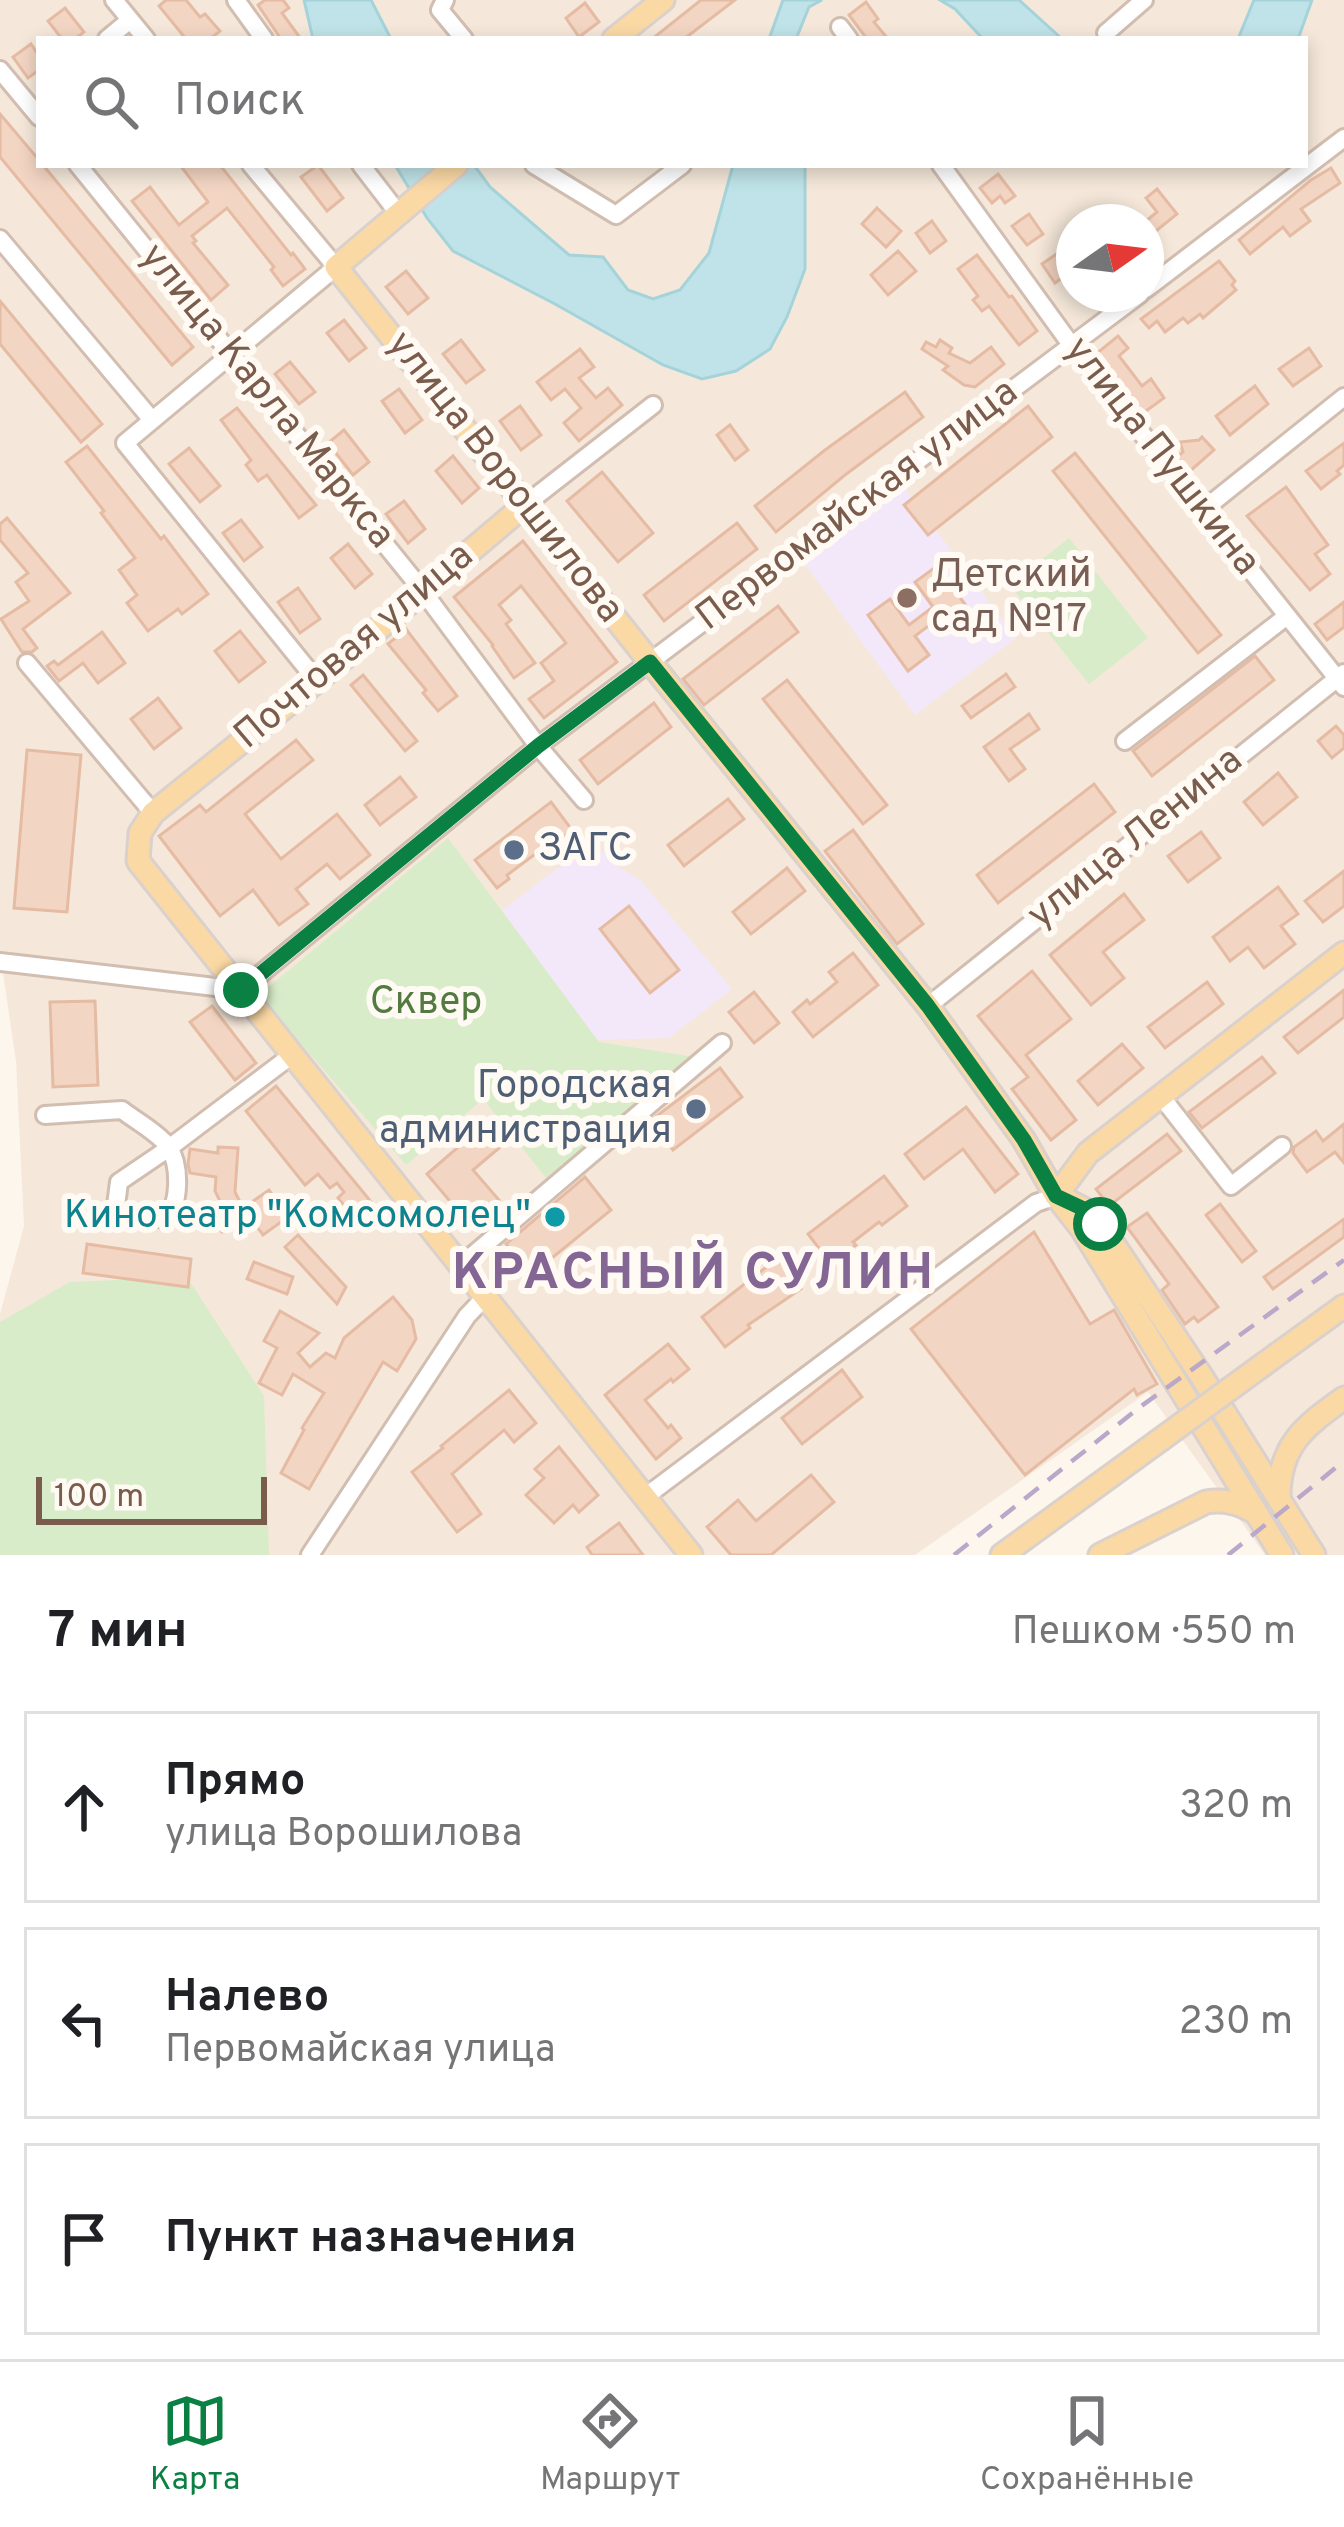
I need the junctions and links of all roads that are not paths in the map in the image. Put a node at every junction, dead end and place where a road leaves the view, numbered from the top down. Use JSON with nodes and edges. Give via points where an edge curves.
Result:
{"nodes":[{"id":1,"x":114,"y":0,"type":"edge"},
{"id":2,"x":236,"y":0,"type":"edge"},
{"id":3,"x":445,"y":0,"type":"edge"},
{"id":4,"x":663,"y":0,"type":"edge"},
{"id":5,"x":1144,"y":0,"type":"edge"},
{"id":6,"x":130,"y":20,"type":"junction"},
{"id":7,"x":1106,"y":33,"type":"dead end"},
{"id":8,"x":111,"y":36,"type":"edge"},
{"id":9,"x":143,"y":36,"type":"edge"},
{"id":10,"x":263,"y":36,"type":"edge"},
{"id":11,"x":462,"y":36,"type":"edge"},
{"id":12,"x":618,"y":36,"type":"edge"},
{"id":13,"x":0,"y":70,"type":"edge"},
{"id":14,"x":35,"y":105,"type":"edge"},
{"id":15,"x":1344,"y":138,"type":"edge"},
{"id":16,"x":1308,"y":166,"type":"edge"},
{"id":17,"x":80,"y":168,"type":"edge"},
{"id":18,"x":254,"y":168,"type":"edge"},
{"id":19,"x":364,"y":168,"type":"edge"},
{"id":20,"x":452,"y":168,"type":"edge"},
{"id":21,"x":539,"y":168,"type":"edge"},
{"id":22,"x":678,"y":168,"type":"edge"},
{"id":23,"x":942,"y":168,"type":"edge"},
{"id":24,"x":1305,"y":168,"type":"edge"},
{"id":25,"x":405,"y":208,"type":"junction"},
{"id":26,"x":0,"y":239,"type":"edge"},
{"id":27,"x":336,"y":267,"type":"junction"},
{"id":28,"x":1164,"y":276,"type":"edge"},
{"id":29,"x":1117,"y":312,"type":"edge"},
{"id":30,"x":1072,"y":346,"type":"junction"},
{"id":31,"x":231,"y":352,"type":"junction"},
{"id":32,"x":1344,"y":397,"type":"edge"},
{"id":33,"x":653,"y":405,"type":"dead end"},
{"id":34,"x":152,"y":420,"type":"junction"},
{"id":35,"x":526,"y":504,"type":"junction"},
{"id":36,"x":1203,"y":510,"type":"junction"},
{"id":37,"x":422,"y":590,"type":"junction"},
{"id":38,"x":1287,"y":616,"type":"junction"},
{"id":39,"x":650,"y":662,"type":"junction"},
{"id":40,"x":27,"y":663,"type":"dead end"},
{"id":41,"x":1342,"y":679,"type":"edge"},
{"id":42,"x":317,"y":681,"type":"junction"},
{"id":43,"x":1125,"y":741,"type":"dead end"},
{"id":44,"x":538,"y":746,"type":"junction"},
{"id":45,"x":584,"y":800,"type":"dead end"},
{"id":46,"x":153,"y":813,"type":"junction"},
{"id":47,"x":1344,"y":953,"type":"edge"},
{"id":48,"x":0,"y":962,"type":"edge"},
{"id":49,"x":241,"y":990,"type":"junction"},
{"id":50,"x":928,"y":1006,"type":"junction"},
{"id":51,"x":722,"y":1043,"type":"dead end"},
{"id":52,"x":292,"y":1054,"type":"junction"},
{"id":53,"x":1160,"y":1095,"type":"junction"},
{"id":54,"x":45,"y":1115,"type":"dead end"},
{"id":55,"x":1282,"y":1146,"type":"dead end"},
{"id":56,"x":169,"y":1148,"type":"junction"},
{"id":57,"x":1056,"y":1196,"type":"junction"},
{"id":58,"x":460,"y":1266,"type":"junction"},
{"id":59,"x":485,"y":1297,"type":"junction"},
{"id":60,"x":1344,"y":1306,"type":"edge"},
{"id":61,"x":1344,"y":1398,"type":"edge"},
{"id":62,"x":645,"y":1497,"type":"junction"},
{"id":63,"x":1279,"y":1498,"type":"junction"},
{"id":64,"x":1256,"y":1513,"type":"junction"},
{"id":65,"x":310,"y":1555,"type":"edge"},
{"id":66,"x":692,"y":1555,"type":"edge"},
{"id":67,"x":1001,"y":1555,"type":"edge"},
{"id":68,"x":1100,"y":1555,"type":"edge"},
{"id":69,"x":1282,"y":1555,"type":"edge"},
{"id":70,"x":1314,"y":1555,"type":"edge"}],
"edges":[{"from":1,"to":6,"type":"street"},
{"from":2,"to":10,"type":"street"},
{"from":3,"to":11,"type":"street","via":[[440,10]]},
{"from":4,"to":12,"type":"main road"},
{"from":5,"to":7,"type":"street"},
{"from":6,"to":8,"type":"street"},
{"from":6,"to":9,"type":"street"},
{"from":13,"to":14,"type":"street"},
{"from":15,"to":16,"type":"street","name":"Первомайская улица"},
{"from":17,"to":31,"type":"street","name":"улица Карла Маркса"},
{"from":18,"to":27,"type":"street","name":"улица Ворошилова"},
{"from":19,"to":25,"type":"street"},
{"from":20,"to":25,"type":"main road"},
{"from":21,"to":22,"type":"street","via":[[616,214]]},
{"from":23,"to":30,"type":"street","name":"улица Пушкина"},
{"from":24,"to":28,"type":"street","name":"Первомайская улица"},
{"from":25,"to":27,"type":"main road"},
{"from":26,"to":34,"type":"street"},
{"from":27,"to":31,"type":"street"},
{"from":27,"to":35,"type":"main road","name":"улица Ворошилова"},
{"from":29,"to":30,"type":"street","name":"Первомайская улица"},
{"from":30,"to":36,"type":"street","name":"улица Пушкина"},
{"from":30,"to":39,"type":"street","name":"Первомайская улица"},
{"from":31,"to":34,"type":"street"},
{"from":31,"to":37,"type":"street","name":"улица Карла Маркса"},
{"from":32,"to":36,"type":"street"},
{"from":33,"to":35,"type":"street","name":"Почтовая улица"},
{"from":34,"to":42,"type":"street","via":[[125,443]]},
{"from":35,"to":37,"type":"main road","name":"Почтовая улица"},
{"from":35,"to":39,"type":"main road","name":"улица Ворошилова"},
{"from":36,"to":38,"type":"street","name":"улица Пушкина"},
{"from":37,"to":42,"type":"main road","name":"Почтовая улица"},
{"from":37,"to":44,"type":"street","name":"улица Карла Маркса"},
{"from":38,"to":41,"type":"street","name":"улица Пушкина"},
{"from":38,"to":43,"type":"street"},
{"from":39,"to":44,"type":"street","name":"Первомайская улица"},
{"from":39,"to":50,"type":"main road","name":"улица Ворошилова"},
{"from":40,"to":46,"type":"street"},
{"from":41,"to":50,"type":"street","name":"улица Ленина"},
{"from":42,"to":46,"type":"main road","name":"Почтовая улица"},
{"from":44,"to":45,"type":"street","name":"улица Карла Маркса"},
{"from":44,"to":49,"type":"street","name":"Первомайская улица"},
{"from":46,"to":49,"type":"main road","via":[[140,832],[138,860]]},
{"from":47,"to":53,"type":"main road"},
{"from":48,"to":49,"type":"street"},
{"from":49,"to":52,"type":"main road"},
{"from":50,"to":57,"type":"main road","name":"улица Ворошилова"},
{"from":51,"to":58,"type":"street"},
{"from":52,"to":56,"type":"street"},
{"from":52,"to":58,"type":"main road"},
{"from":53,"to":55,"type":"street","via":[[1231,1186]]},
{"from":53,"to":57,"type":"main road","via":[[1088,1153]]},
{"from":54,"to":56,"type":"street","via":[[122,1109]]},
{"from":56,"to":56,"type":"street","via":[[118,1182],[115,1213],[166,1220],[175,1210]]},
{"from":57,"to":62,"type":"street","via":[[1036,1203]]},
{"from":57,"to":63,"type":"main road","name":"улица Ворошилова","via":[[1100,1224]]},
{"from":57,"to":64,"type":"main road","name":"улица Ворошилова"},
{"from":58,"to":59,"type":"main road"},
{"from":59,"to":62,"type":"main road"},
{"from":59,"to":65,"type":"street"},
{"from":60,"to":67,"type":"main road","bridge":true},
{"from":61,"to":63,"type":"main road","via":[[1292,1443]]},
{"from":62,"to":66,"type":"main road"},
{"from":63,"to":70,"type":"main road","name":"улица Ворошилова"},
{"from":64,"to":68,"type":"main road","via":[[1206,1502]]},
{"from":64,"to":69,"type":"main road","name":"улица Ворошилова"}]}
